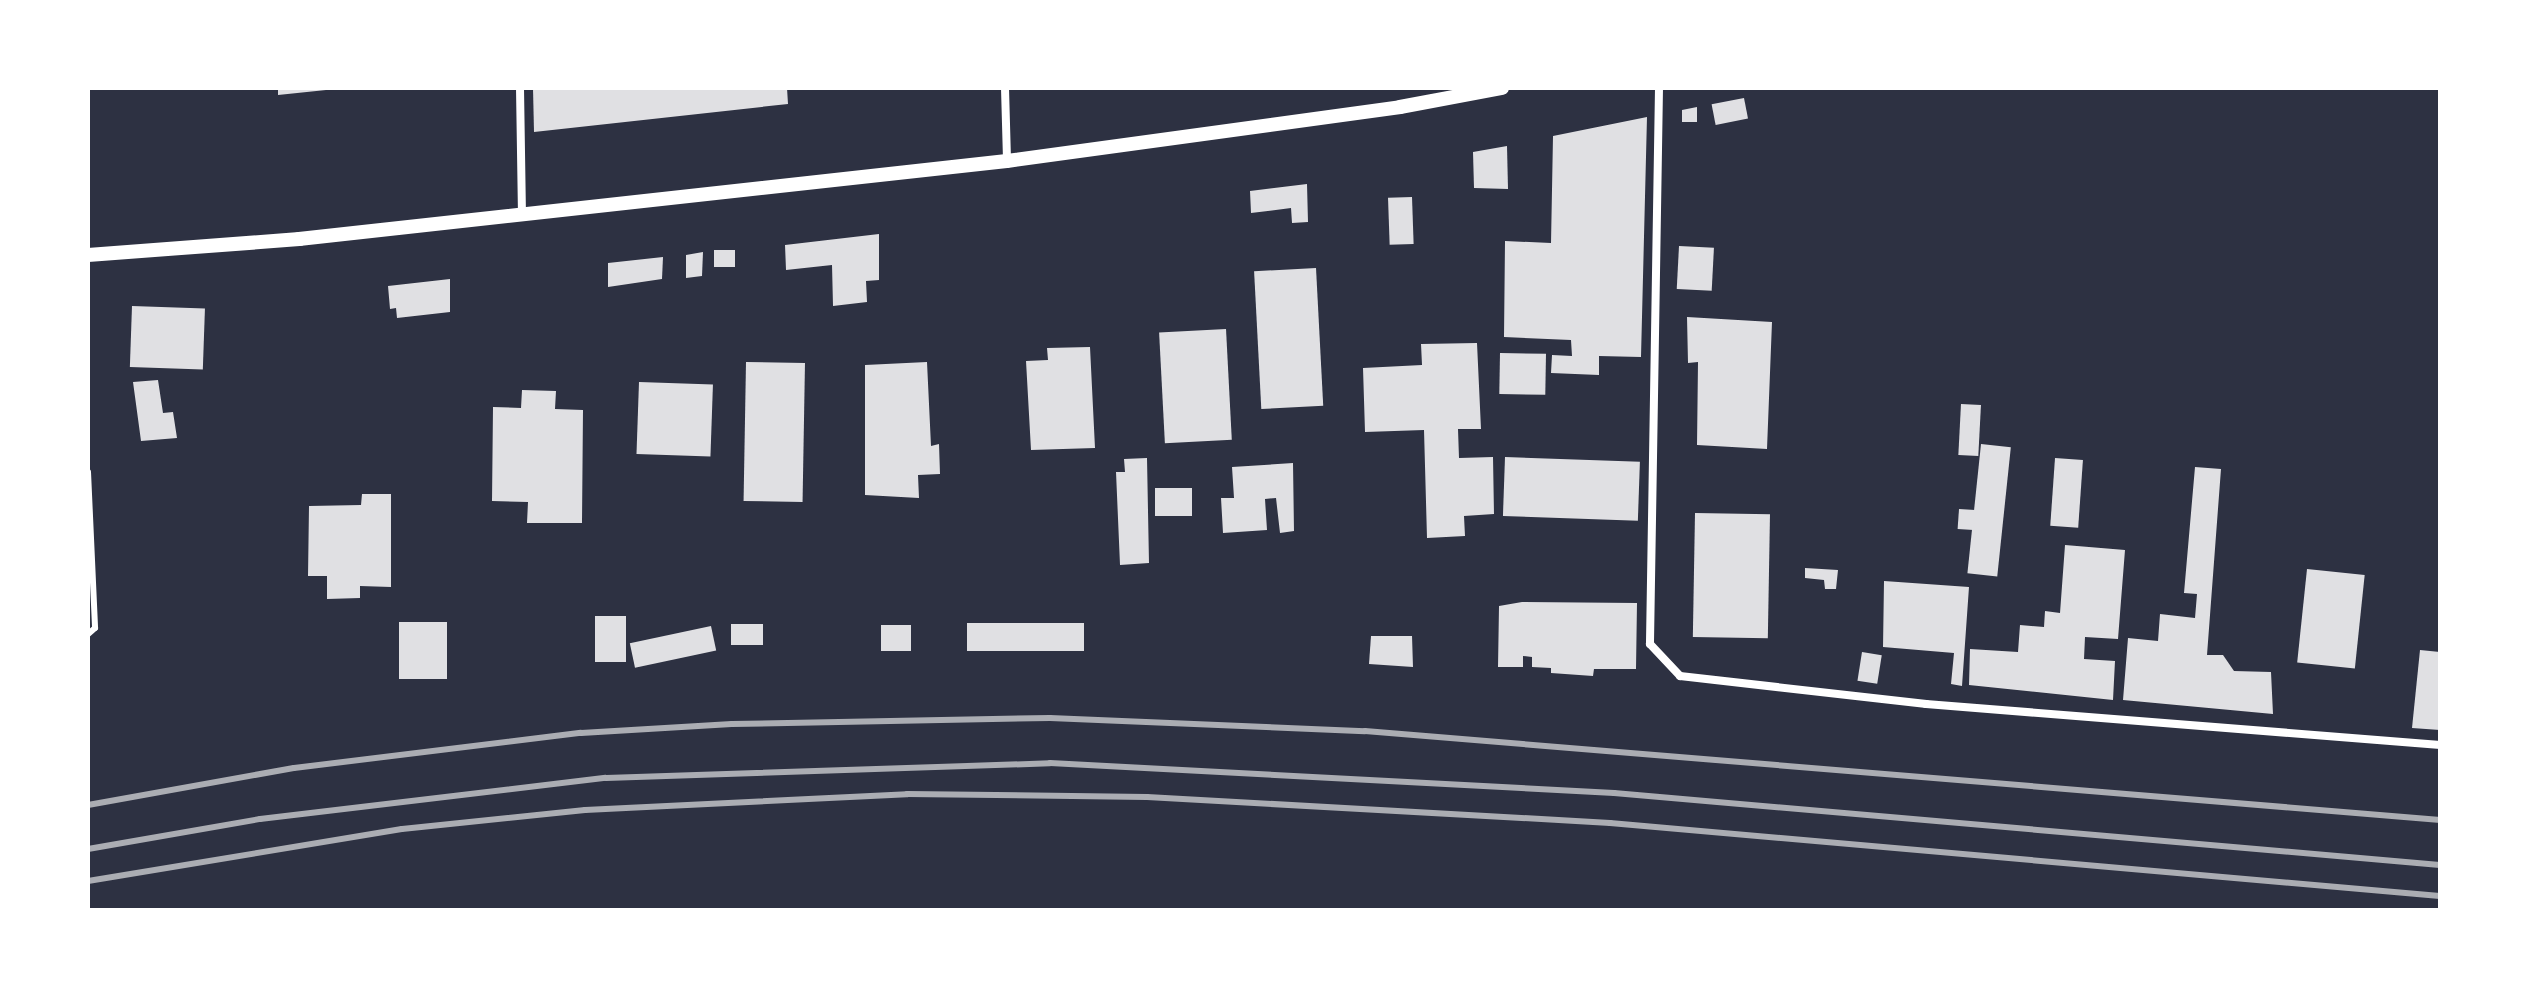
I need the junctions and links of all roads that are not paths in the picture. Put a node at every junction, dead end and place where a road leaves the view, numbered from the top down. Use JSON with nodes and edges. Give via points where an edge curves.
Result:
{"nodes":[{"id":1,"x":520,"y":88,"type":"edge"},
{"id":2,"x":1005,"y":88,"type":"edge"},
{"id":3,"x":1502,"y":88,"type":"edge"},
{"id":4,"x":1659,"y":88,"type":"edge"},
{"id":5,"x":1463,"y":92,"type":"edge"},
{"id":6,"x":1007,"y":161,"type":"junction"},
{"id":7,"x":522,"y":216,"type":"junction"},
{"id":8,"x":88,"y":255,"type":"edge"},
{"id":9,"x":88,"y":472,"type":"edge"},
{"id":10,"x":88,"y":634,"type":"edge"},
{"id":11,"x":2440,"y":745,"type":"edge"}],
"edges":[{"from":1,"to":7,"type":"street"},
{"from":2,"to":6,"type":"street"},
{"from":3,"to":5,"type":"street"},
{"from":4,"to":11,"type":"street","via":[[1650,644],[1680,676],[1926,704]]},
{"from":5,"to":6,"type":"street"},
{"from":6,"to":7,"type":"street"},
{"from":7,"to":8,"type":"street"},
{"from":9,"to":10,"type":"lane","via":[[95,628]]}]}
